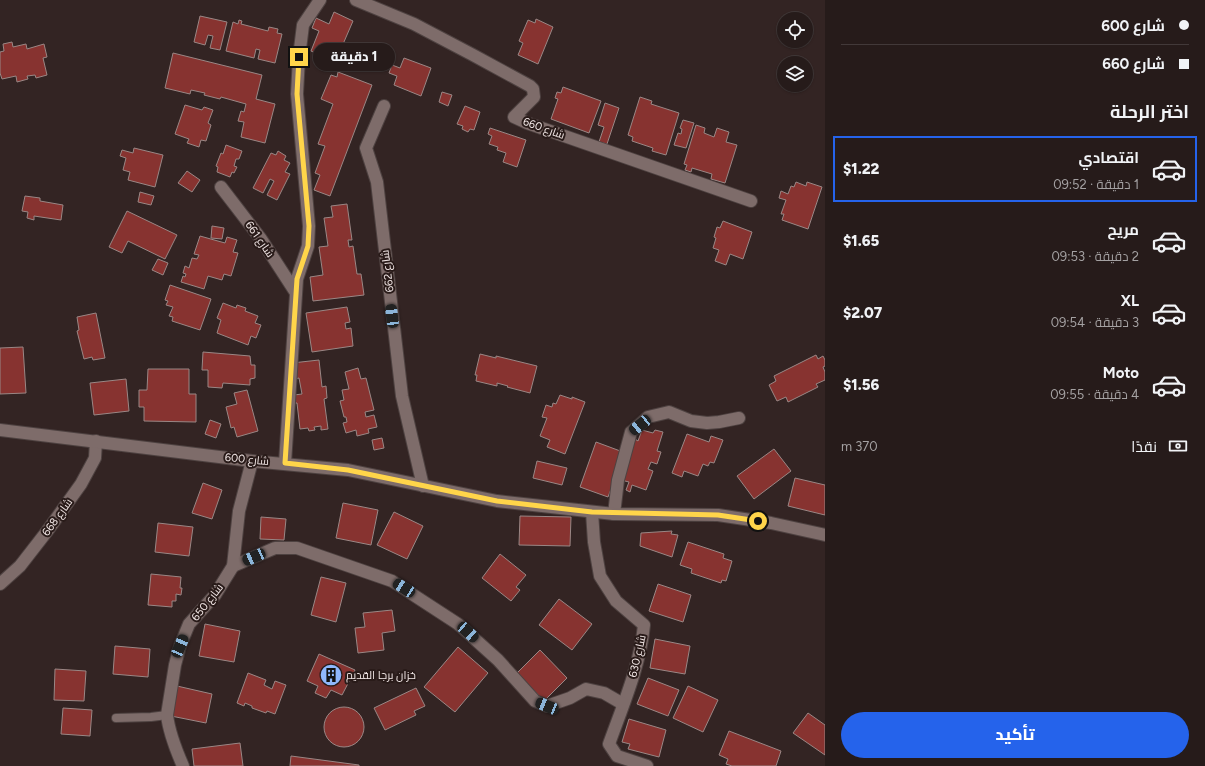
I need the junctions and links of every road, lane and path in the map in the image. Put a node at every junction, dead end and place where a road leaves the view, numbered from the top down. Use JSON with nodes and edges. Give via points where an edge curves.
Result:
{"nodes":[{"id":1,"x":320,"y":0,"type":"edge"},
{"id":2,"x":356,"y":0,"type":"edge"},
{"id":3,"x":384,"y":106,"type":"dead end"},
{"id":4,"x":221,"y":187,"type":"dead end"},
{"id":5,"x":751,"y":201,"type":"dead end"},
{"id":6,"x":296,"y":293,"type":"junction"},
{"id":7,"x":739,"y":418,"type":"dead end"},
{"id":8,"x":0,"y":430,"type":"edge"},
{"id":9,"x":96,"y":441,"type":"junction"},
{"id":10,"x":252,"y":461,"type":"junction"},
{"id":11,"x":285,"y":463,"type":"junction"},
{"id":12,"x":423,"y":486,"type":"junction"},
{"id":13,"x":592,"y":512,"type":"junction"},
{"id":14,"x":614,"y":514,"type":"junction"},
{"id":15,"x":825,"y":535,"type":"edge"},
{"id":16,"x":233,"y":566,"type":"junction"},
{"id":17,"x":0,"y":584,"type":"edge"},
{"id":18,"x":623,"y":704,"type":"junction"},
{"id":19,"x":168,"y":715,"type":"junction"},
{"id":20,"x":116,"y":718,"type":"dead end"},
{"id":21,"x":183,"y":766,"type":"edge"},
{"id":22,"x":647,"y":766,"type":"edge"}],
"edges":[{"from":1,"to":6,"type":"street","via":[[303,25],[299,57],[297,94],[309,226],[308,246],[299,270]]},
{"from":2,"to":5,"type":"street","name":"شارع 660","via":[[414,24],[526,83],[533,89],[534,97],[514,117]]},
{"from":3,"to":12,"type":"street","name":"شارع 662","via":[[366,148],[377,182],[402,396]]},
{"from":4,"to":6,"type":"street","name":"شارع 661","via":[[261,239]]},
{"from":6,"to":11,"type":"street"},
{"from":7,"to":14,"type":"street","via":[[707,423],[691,421],[669,412],[648,417],[631,432],[618,480]]},
{"from":8,"to":9,"type":"street","name":"شارع 600"},
{"from":9,"to":10,"type":"street","name":"شارع 600"},
{"from":9,"to":17,"type":"street","name":"شارع 668","via":[[95,458],[81,484],[20,566]]},
{"from":10,"to":11,"type":"street","name":"شارع 600"},
{"from":10,"to":16,"type":"street","name":"شارع 650","via":[[239,511]]},
{"from":11,"to":12,"type":"street","name":"شارع 600","via":[[348,470]]},
{"from":12,"to":13,"type":"street","name":"شارع 600","via":[[497,501]]},
{"from":13,"to":14,"type":"street","name":"شارع 600"},
{"from":13,"to":18,"type":"street","name":"شارع 630","via":[[600,576],[616,601],[644,625],[642,643]]},
{"from":14,"to":15,"type":"street","name":"شارع 600","via":[[718,515]]},
{"from":16,"to":18,"type":"street","via":[[275,548],[297,548],[340,562],[392,581],[458,624],[498,660],[535,701],[547,706],[586,689],[604,693]]},
{"from":16,"to":19,"type":"street","name":"شارع 650","via":[[215,595],[190,624],[180,646]]},
{"from":18,"to":22,"type":"street","name":"شارع 630","via":[[610,744],[617,756]]},
{"from":19,"to":20,"type":"lane"},
{"from":19,"to":21,"type":"street","name":"شارع 650","via":[[174,744]]}]}
